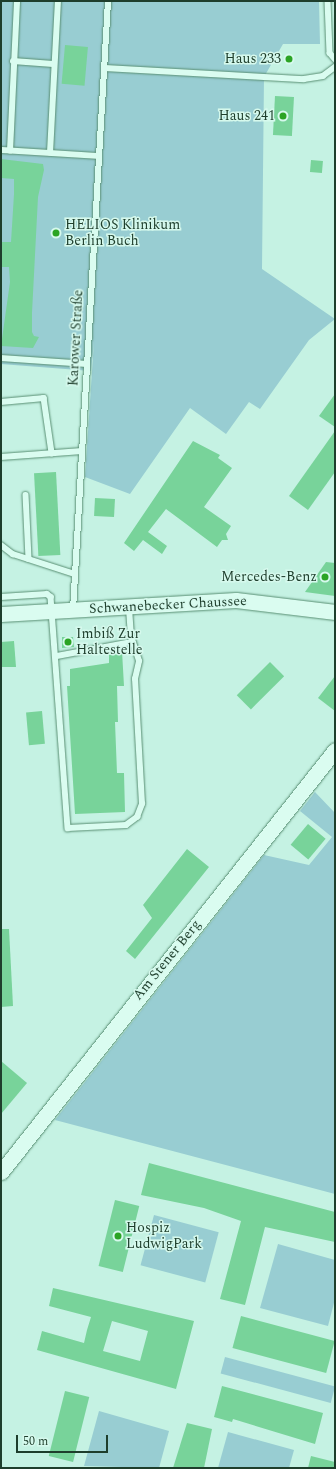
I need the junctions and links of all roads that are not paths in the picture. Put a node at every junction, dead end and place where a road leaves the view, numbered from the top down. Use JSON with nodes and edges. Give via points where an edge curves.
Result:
{"nodes":[{"id":1,"x":17,"y":1,"type":"edge"},
{"id":2,"x":58,"y":1,"type":"edge"},
{"id":3,"x":108,"y":1,"type":"edge"},
{"id":4,"x":328,"y":1,"type":"edge"},
{"id":5,"x":335,"y":59,"type":"edge"},
{"id":6,"x":13,"y":61,"type":"junction"},
{"id":7,"x":53,"y":64,"type":"junction"},
{"id":8,"x":335,"y":67,"type":"edge"},
{"id":9,"x":105,"y":68,"type":"junction"},
{"id":10,"x":1,"y":150,"type":"edge"},
{"id":11,"x":10,"y":151,"type":"junction"},
{"id":12,"x":50,"y":153,"type":"junction"},
{"id":13,"x":98,"y":156,"type":"junction"},
{"id":14,"x":1,"y":358,"type":"edge"},
{"id":15,"x":87,"y":364,"type":"junction"},
{"id":16,"x":1,"y":402,"type":"edge"},
{"id":17,"x":82,"y":451,"type":"junction"},
{"id":18,"x":52,"y":453,"type":"junction"},
{"id":19,"x":1,"y":457,"type":"edge"},
{"id":20,"x":26,"y":495,"type":"dead end"},
{"id":21,"x":1,"y":545,"type":"edge"},
{"id":22,"x":29,"y":559,"type":"junction"},
{"id":23,"x":75,"y":574,"type":"junction"},
{"id":24,"x":1,"y":597,"type":"edge"},
{"id":25,"x":129,"y":606,"type":"junction"},
{"id":26,"x":73,"y":610,"type":"junction"},
{"id":27,"x":53,"y":611,"type":"junction"},
{"id":28,"x":335,"y":612,"type":"edge"},
{"id":29,"x":1,"y":614,"type":"edge"},
{"id":30,"x":132,"y":642,"type":"junction"},
{"id":31,"x":57,"y":656,"type":"junction"},
{"id":32,"x":335,"y":750,"type":"edge"},
{"id":33,"x":1,"y":1172,"type":"edge"}],
"edges":[{"from":1,"to":6,"type":"lane"},
{"from":2,"to":7,"type":"lane"},
{"from":3,"to":9,"type":"lane","name":"Karower Straße"},
{"from":4,"to":5,"type":"lane","via":[[330,53]]},
{"from":6,"to":7,"type":"lane"},
{"from":6,"to":11,"type":"lane"},
{"from":7,"to":12,"type":"lane"},
{"from":8,"to":9,"type":"lane","via":[[322,76],[304,79]]},
{"from":9,"to":13,"type":"lane","name":"Karower Straße"},
{"from":10,"to":11,"type":"lane"},
{"from":11,"to":12,"type":"lane"},
{"from":12,"to":13,"type":"lane"},
{"from":13,"to":15,"type":"lane","name":"Karower Straße"},
{"from":14,"to":15,"type":"lane"},
{"from":15,"to":17,"type":"lane","name":"Karower Straße"},
{"from":16,"to":18,"type":"lane","via":[[44,398]]},
{"from":17,"to":18,"type":"lane"},
{"from":17,"to":23,"type":"lane","name":"Karower Straße"},
{"from":18,"to":19,"type":"lane"},
{"from":20,"to":22,"type":"lane"},
{"from":21,"to":22,"type":"lane"},
{"from":22,"to":23,"type":"lane"},
{"from":23,"to":26,"type":"lane","name":"Karower Straße"},
{"from":24,"to":27,"type":"lane","via":[[46,594],[51,597]]},
{"from":25,"to":26,"type":"street","name":"Schwanebecker Chaussee"},
{"from":25,"to":28,"type":"street","name":"Schwanebecker Chaussee","via":[[236,600]]},
{"from":25,"to":30,"type":"lane"},
{"from":26,"to":27,"type":"street","name":"Schwanebecker Chaussee"},
{"from":27,"to":29,"type":"street","name":"Schwanebecker Chaussee"},
{"from":27,"to":31,"type":"lane"},
{"from":30,"to":31,"type":"lane"},
{"from":30,"to":31,"type":"lane","via":[[139,661],[135,679],[142,804],[137,817],[126,825],[68,828]]},
{"from":32,"to":33,"type":"street","name":"Am Stener Berg"}]}
